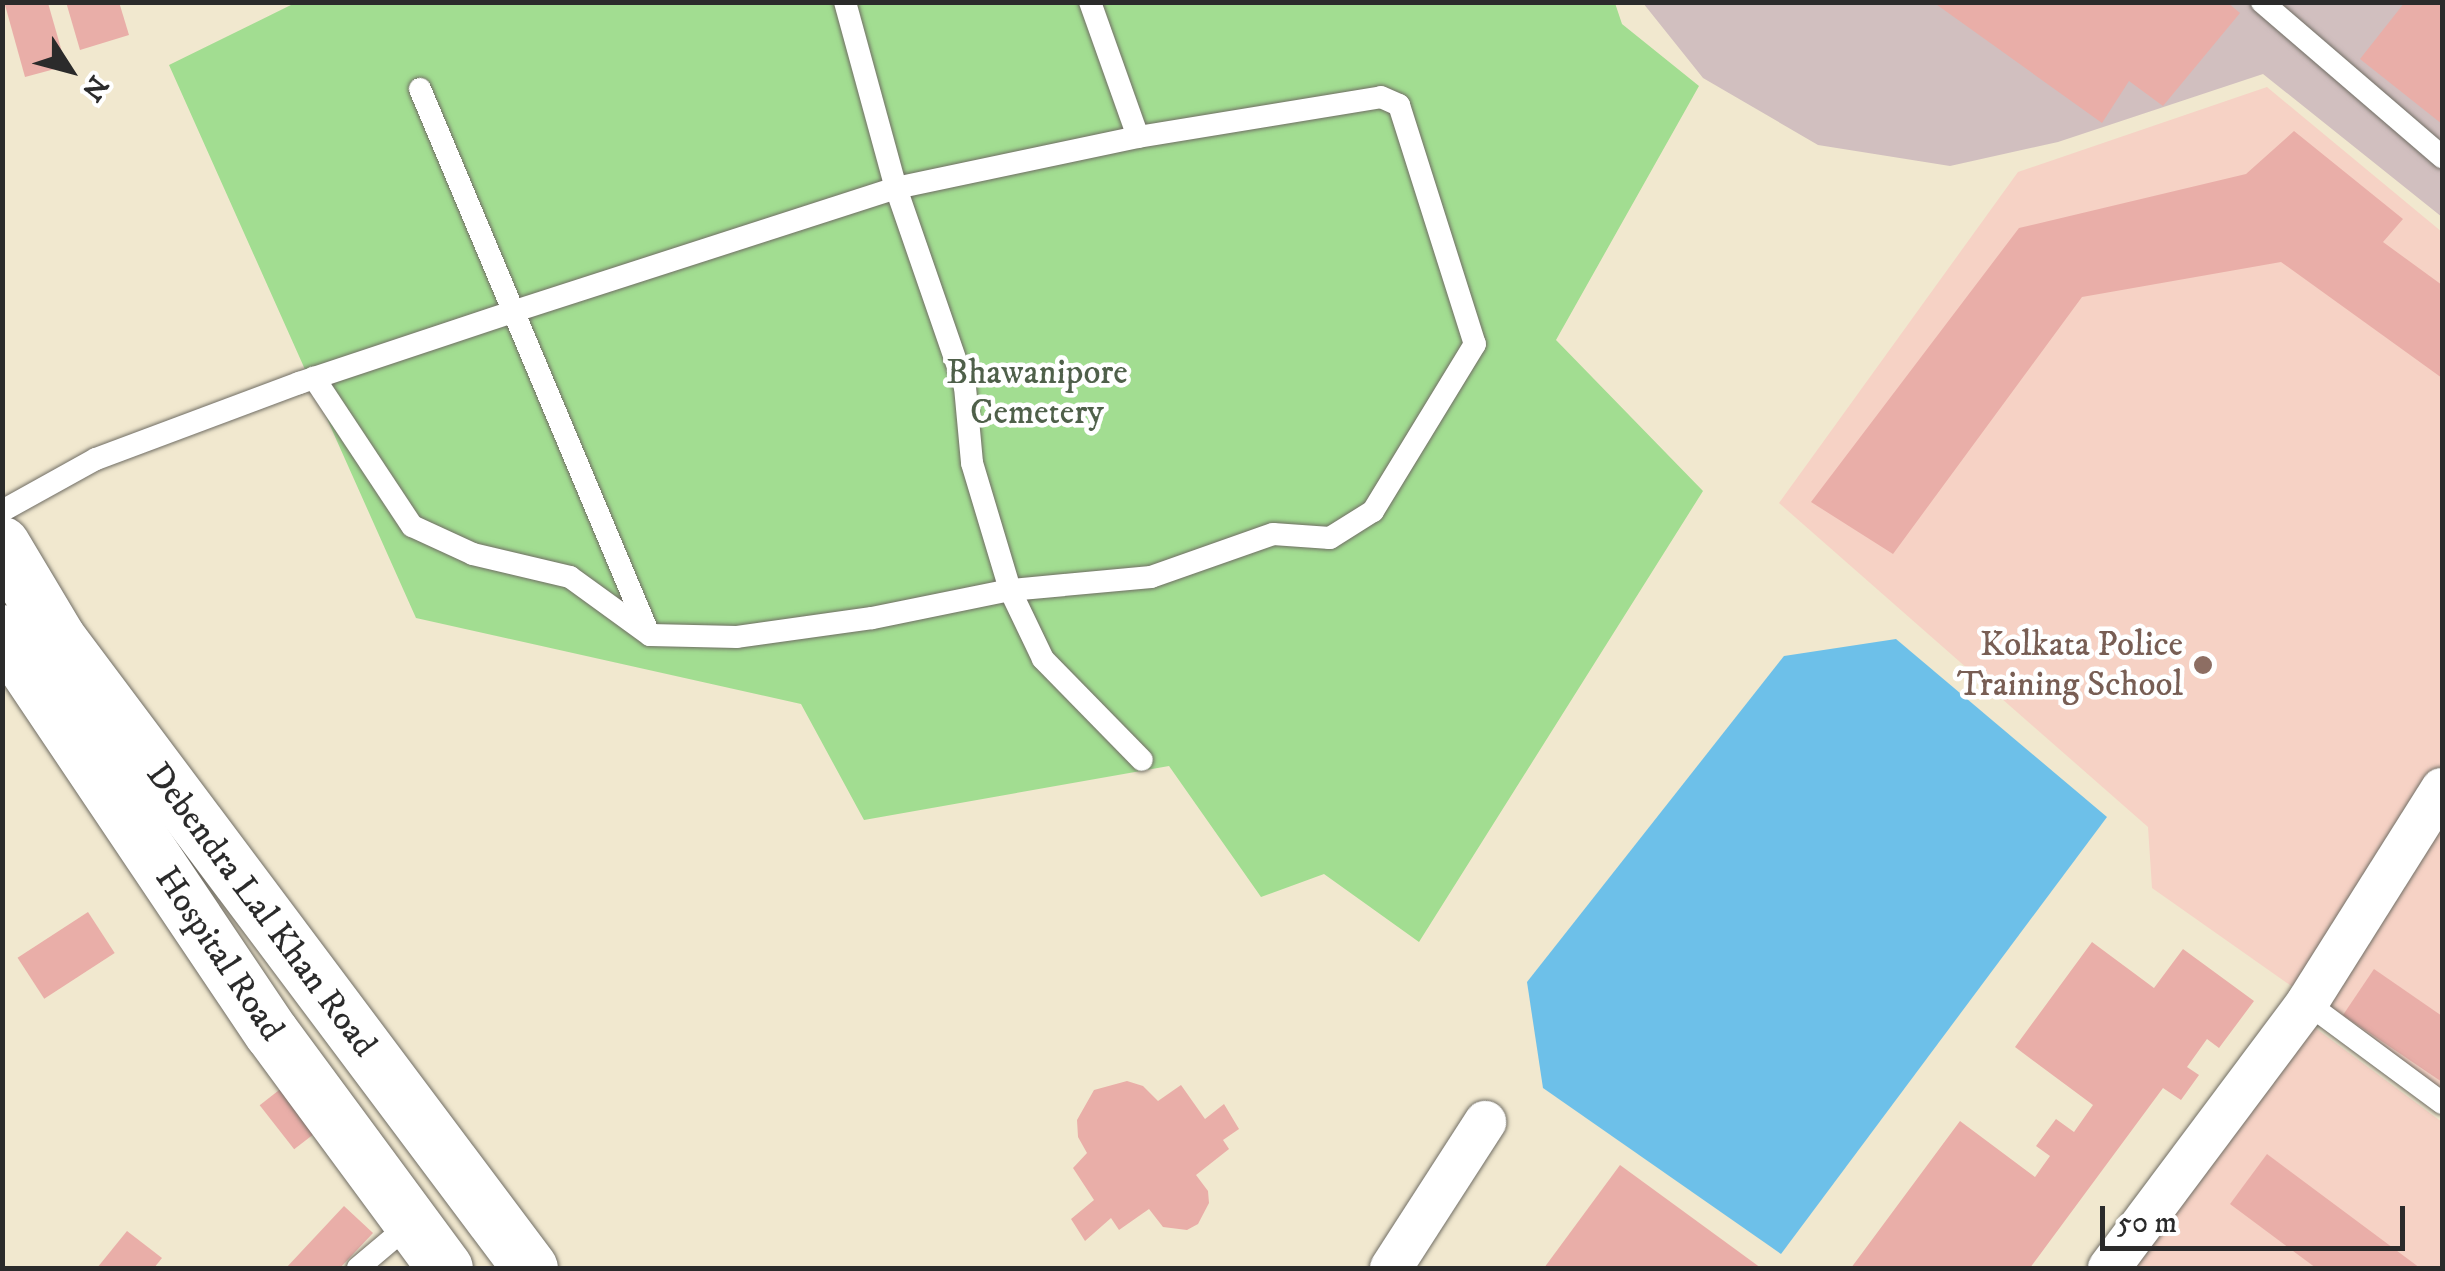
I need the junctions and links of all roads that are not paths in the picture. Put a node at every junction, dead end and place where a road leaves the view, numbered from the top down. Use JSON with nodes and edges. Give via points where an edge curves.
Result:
{"nodes":[{"id":1,"x":845,"y":2,"type":"edge"},
{"id":2,"x":1090,"y":2,"type":"edge"},
{"id":3,"x":2262,"y":2,"type":"edge"},
{"id":4,"x":420,"y":89,"type":"dead end"},
{"id":5,"x":1138,"y":137,"type":"junction"},
{"id":6,"x":2442,"y":157,"type":"edge"},
{"id":7,"x":896,"y":188,"type":"junction"},
{"id":8,"x":515,"y":310,"type":"junction"},
{"id":9,"x":314,"y":378,"type":"junction"},
{"id":10,"x":2,"y":511,"type":"edge"},
{"id":11,"x":2,"y":544,"type":"edge"},
{"id":12,"x":1010,"y":590,"type":"junction"},
{"id":13,"x":650,"y":635,"type":"junction"},
{"id":14,"x":5,"y":641,"type":"edge"},
{"id":15,"x":1142,"y":760,"type":"dead end"},
{"id":16,"x":2442,"y":789,"type":"edge"},
{"id":17,"x":2307,"y":1003,"type":"junction"},
{"id":18,"x":2442,"y":1103,"type":"edge"},
{"id":19,"x":1486,"y":1122,"type":"dead end"},
{"id":20,"x":410,"y":1224,"type":"junction"},
{"id":21,"x":358,"y":1268,"type":"edge"},
{"id":22,"x":444,"y":1268,"type":"edge"},
{"id":23,"x":530,"y":1268,"type":"edge"},
{"id":24,"x":1391,"y":1268,"type":"edge"},
{"id":25,"x":2108,"y":1268,"type":"edge"}],
"edges":[{"from":1,"to":7,"type":"lane"},
{"from":2,"to":5,"type":"lane"},
{"from":3,"to":6,"type":"lane"},
{"from":4,"to":8,"type":"lane"},
{"from":5,"to":7,"type":"lane"},
{"from":5,"to":12,"type":"lane","via":[[1381,97],[1398,105],[1475,344],[1374,511],[1330,538],[1273,534],[1151,576]]},
{"from":7,"to":8,"type":"lane"},
{"from":7,"to":12,"type":"lane","via":[[965,387],[972,463]]},
{"from":8,"to":9,"type":"lane"},
{"from":8,"to":13,"type":"lane"},
{"from":9,"to":10,"type":"lane","via":[[96,459]]},
{"from":9,"to":13,"type":"lane","via":[[412,526],[473,554],[570,577]]},
{"from":11,"to":23,"type":"main road","name":"Debendra Lal Khan Road","via":[[58,638]]},
{"from":12,"to":13,"type":"lane","via":[[737,637]]},
{"from":12,"to":15,"type":"lane","via":[[1043,659]]},
{"from":14,"to":20,"type":"main road","name":"Hospital Road","via":[[270,1032]]},
{"from":16,"to":17,"type":"street"},
{"from":17,"to":18,"type":"lane"},
{"from":17,"to":25,"type":"street"},
{"from":19,"to":24,"type":"street"},
{"from":20,"to":21,"type":"lane"},
{"from":20,"to":22,"type":"main road","name":"Hospital Road"}]}
